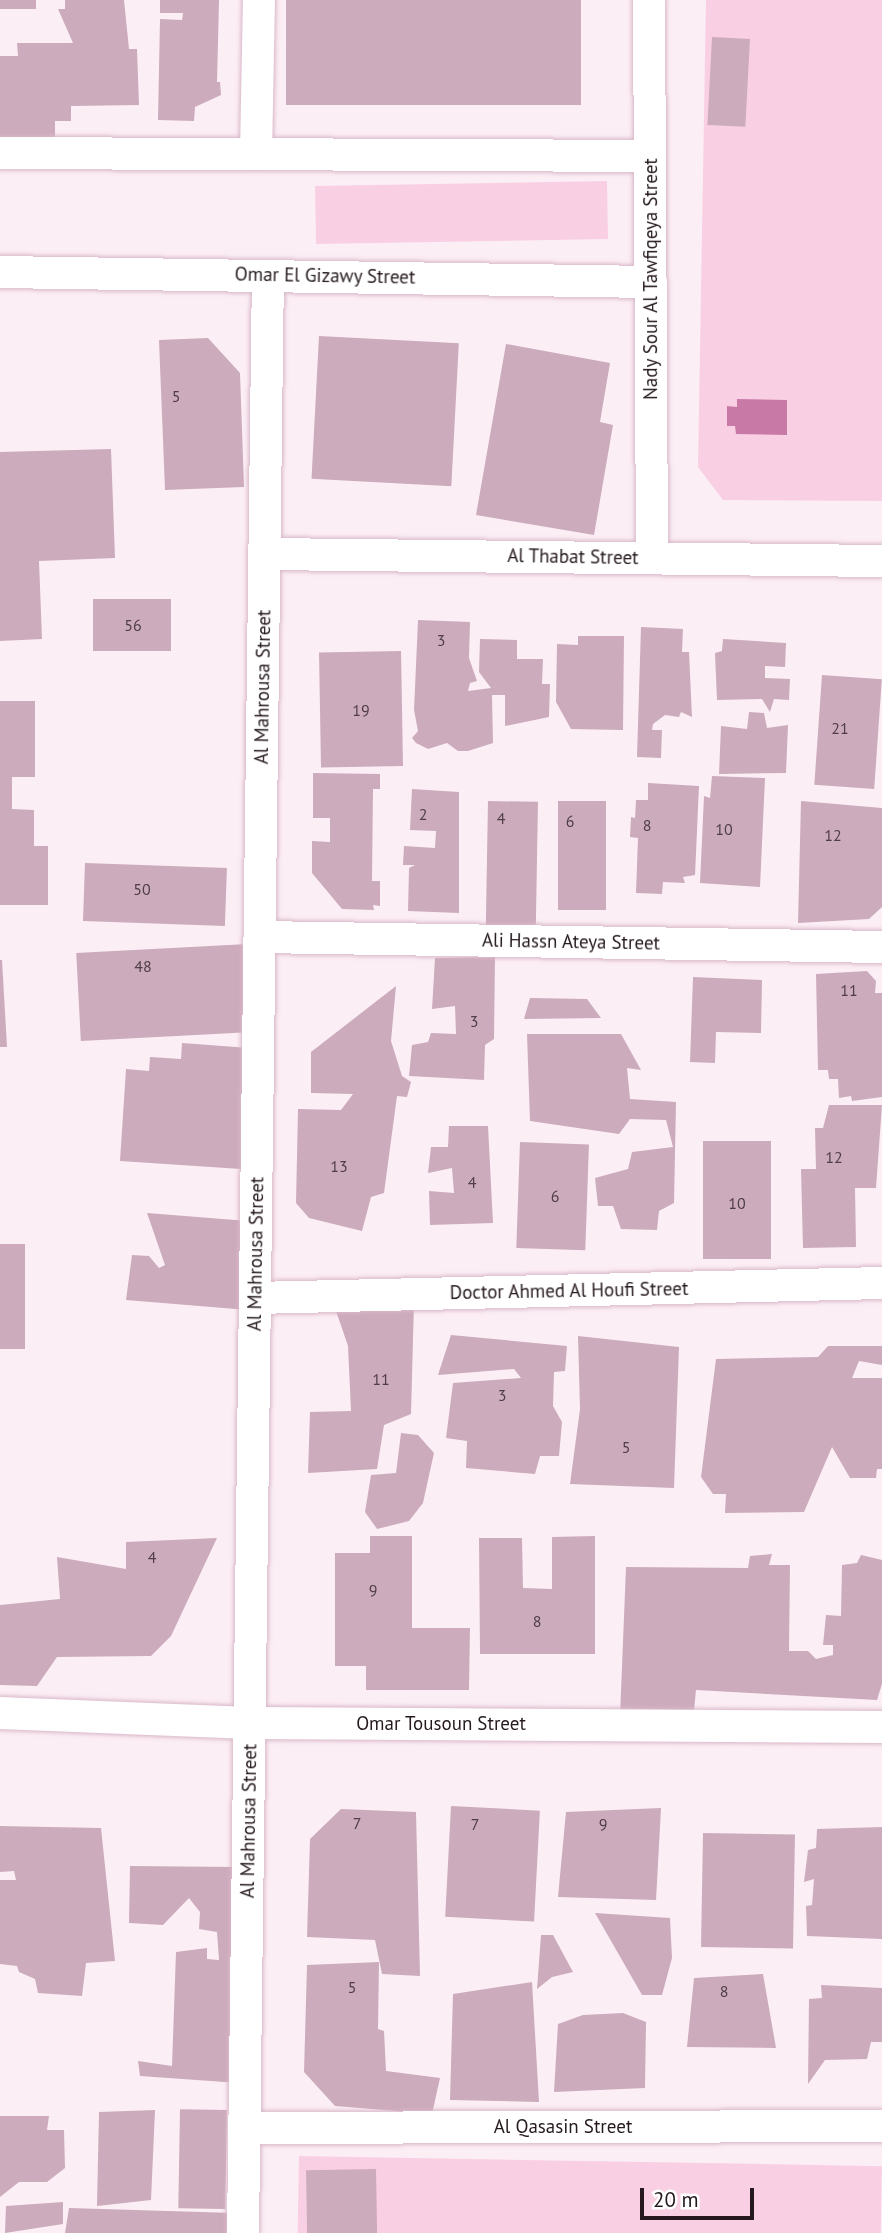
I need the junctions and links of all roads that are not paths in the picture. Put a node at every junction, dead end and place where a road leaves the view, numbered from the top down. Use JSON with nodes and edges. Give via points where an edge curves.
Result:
{"nodes":[{"id":1,"x":259,"y":0,"type":"edge"},
{"id":2,"x":649,"y":0,"type":"edge"},
{"id":3,"x":0,"y":153,"type":"edge"},
{"id":4,"x":256,"y":153,"type":"junction"},
{"id":5,"x":650,"y":156,"type":"junction"},
{"id":6,"x":0,"y":272,"type":"edge"},
{"id":7,"x":268,"y":275,"type":"junction"},
{"id":8,"x":651,"y":282,"type":"junction"},
{"id":9,"x":265,"y":554,"type":"junction"},
{"id":10,"x":652,"y":558,"type":"junction"},
{"id":11,"x":882,"y":561,"type":"edge"},
{"id":12,"x":260,"y":937,"type":"junction"},
{"id":13,"x":882,"y":947,"type":"edge"},
{"id":14,"x":882,"y":1283,"type":"edge"},
{"id":15,"x":256,"y":1298,"type":"junction"},
{"id":16,"x":0,"y":1713,"type":"edge"},
{"id":17,"x":250,"y":1723,"type":"junction"},
{"id":18,"x":882,"y":1727,"type":"edge"},
{"id":19,"x":882,"y":2126,"type":"edge"},
{"id":20,"x":245,"y":2128,"type":"junction"},
{"id":21,"x":243,"y":2233,"type":"edge"}],
"edges":[{"from":1,"to":4,"type":"street"},
{"from":2,"to":5,"type":"street","name":"Nady Sour Al Tawfiqeya Street"},
{"from":3,"to":4,"type":"street"},
{"from":4,"to":5,"type":"street"},
{"from":5,"to":8,"type":"street","name":"Nady Sour Al Tawfiqeya Street"},
{"from":6,"to":7,"type":"street","name":"Omar El Gizawy Street"},
{"from":7,"to":8,"type":"street","name":"Omar El Gizawy Street"},
{"from":7,"to":9,"type":"street","name":"Al Mahrousa Street"},
{"from":8,"to":10,"type":"street","name":"Nady Sour Al Tawfiqeya Street"},
{"from":9,"to":10,"type":"street","name":"Al Thabat Street"},
{"from":9,"to":12,"type":"street","name":"Al Mahrousa Street"},
{"from":10,"to":11,"type":"street","name":"Al Thabat Street"},
{"from":12,"to":13,"type":"street","name":"Ali Hassn Ateya Street"},
{"from":12,"to":15,"type":"street","name":"Al Mahrousa Street"},
{"from":14,"to":15,"type":"street","name":"Doctor Ahmed Al Houfi Street"},
{"from":15,"to":17,"type":"street","name":"Al Mahrousa Street"},
{"from":16,"to":17,"type":"street","name":"Omar Tousoun Street"},
{"from":17,"to":18,"type":"street","name":"Omar Tousoun Street"},
{"from":17,"to":20,"type":"street","name":"Al Mahrousa Street"},
{"from":19,"to":20,"type":"street","name":"Al Qasasin Street"},
{"from":20,"to":21,"type":"street","name":"Al Mahrousa Street"}]}
